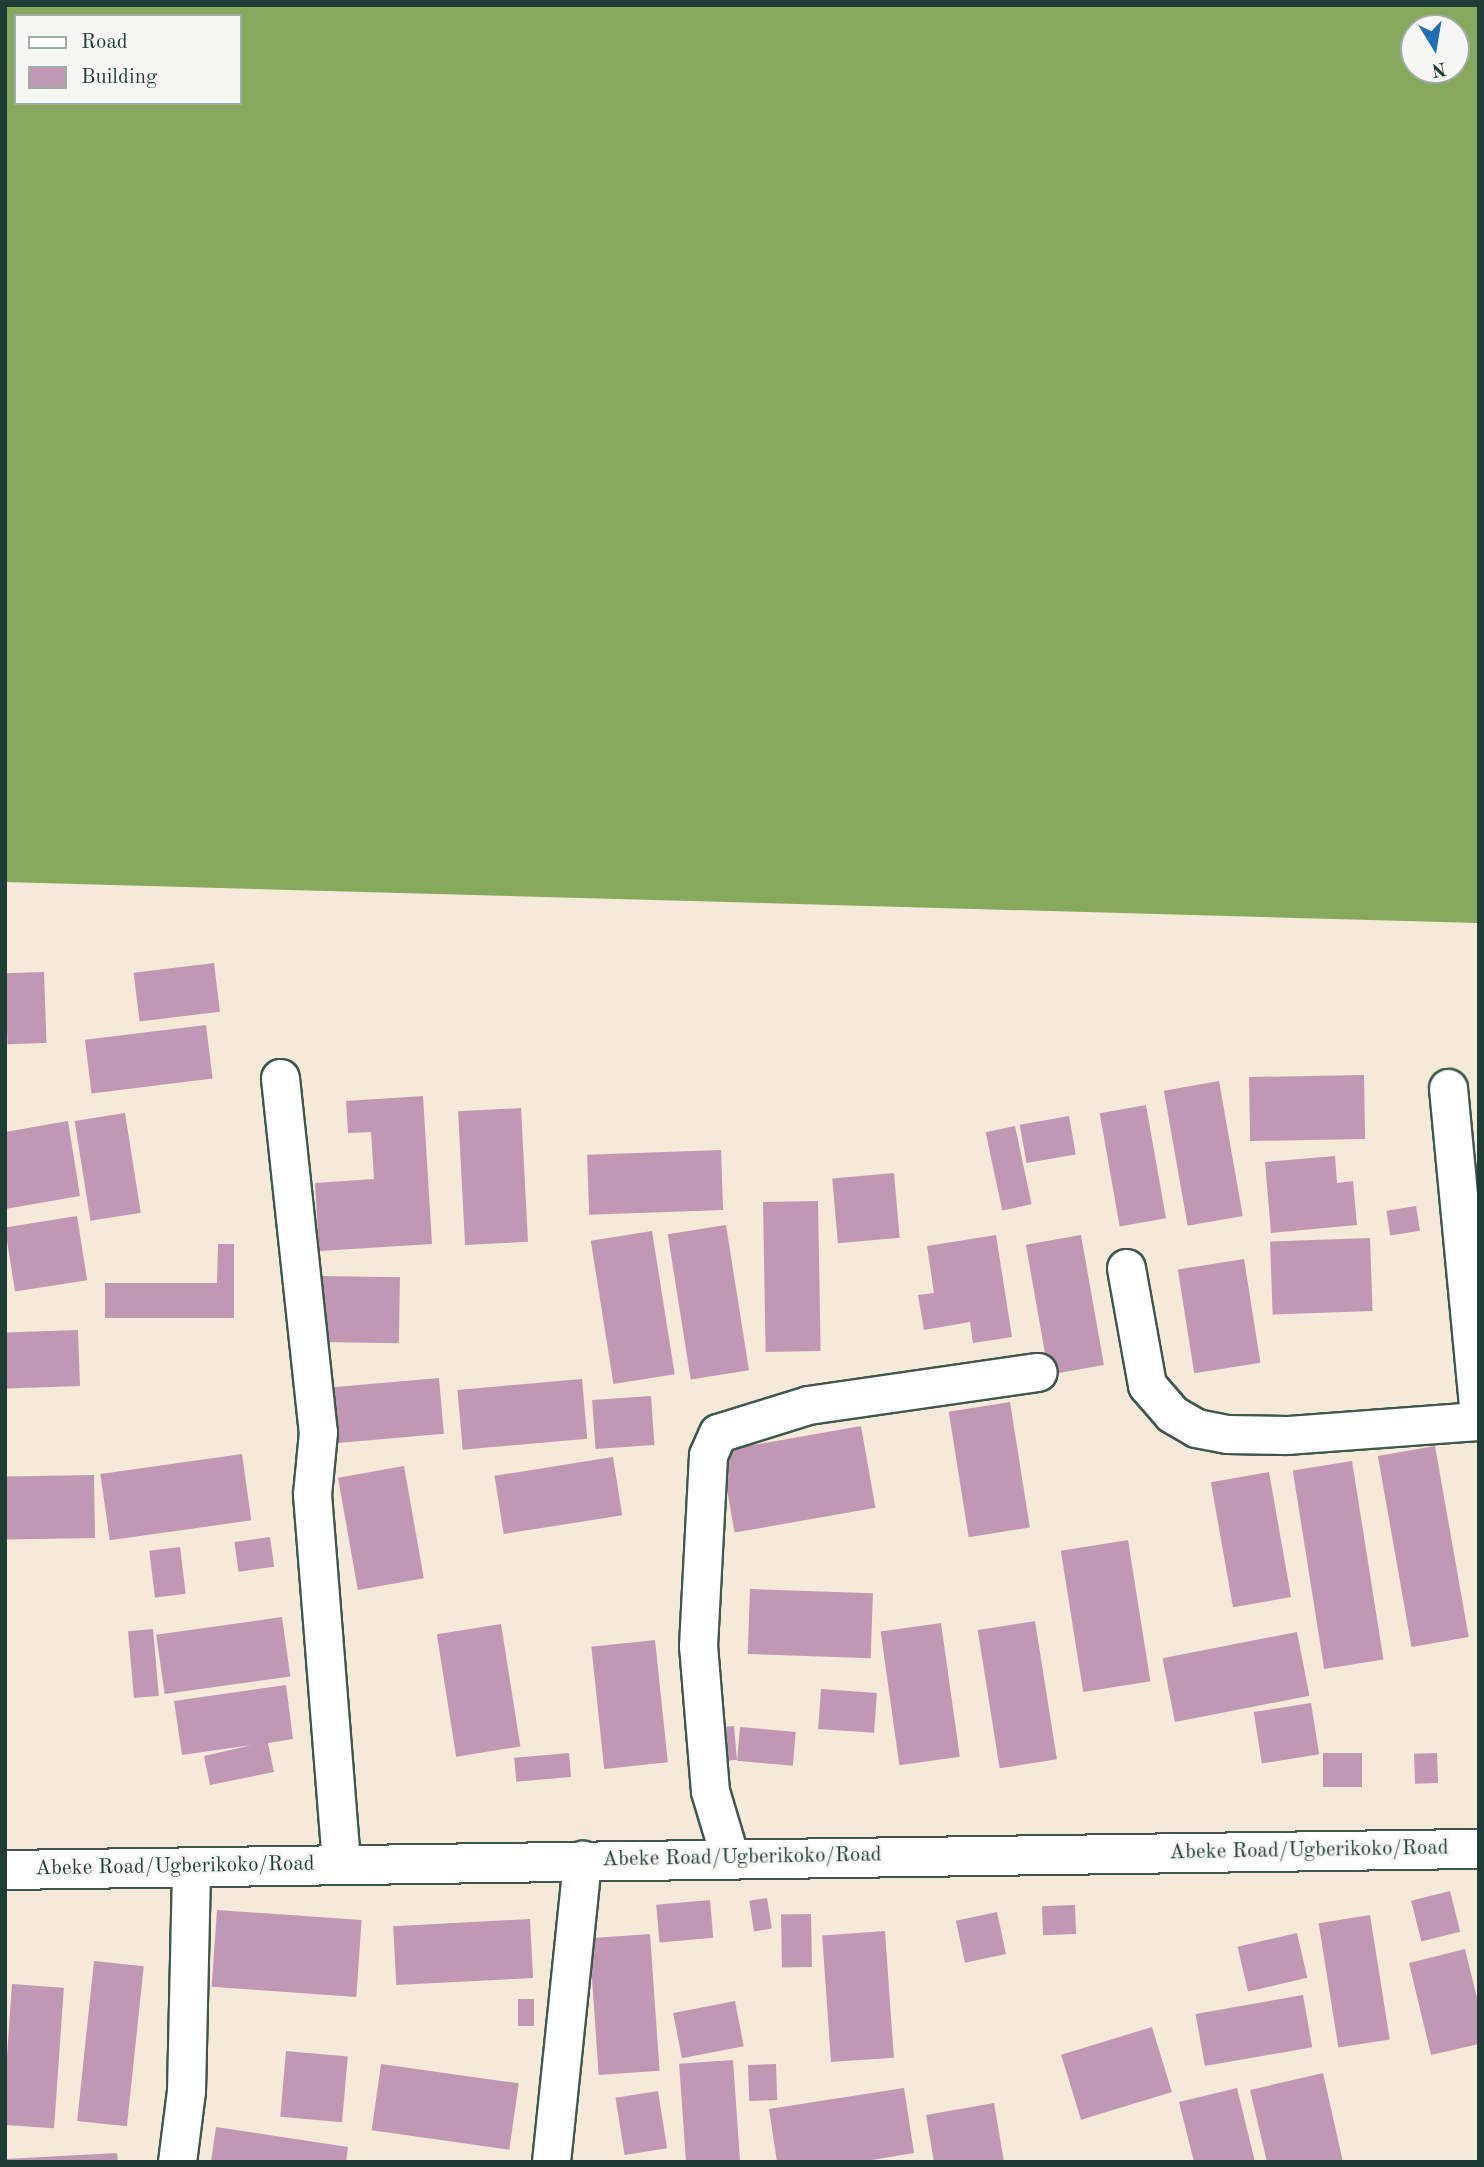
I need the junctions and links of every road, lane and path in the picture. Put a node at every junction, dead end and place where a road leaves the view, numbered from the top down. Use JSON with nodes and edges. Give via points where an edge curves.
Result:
{"nodes":[{"id":1,"x":280,"y":1079,"type":"dead end"},
{"id":2,"x":1448,"y":1088,"type":"dead end"},
{"id":3,"x":1126,"y":1268,"type":"dead end"},
{"id":4,"x":1038,"y":1372,"type":"dead end"},
{"id":5,"x":1479,"y":1414,"type":"edge"},
{"id":6,"x":1479,"y":1421,"type":"edge"},
{"id":7,"x":1479,"y":1849,"type":"edge"},
{"id":8,"x":730,"y":1858,"type":"junction"},
{"id":9,"x":582,"y":1860,"type":"junction"},
{"id":10,"x":341,"y":1864,"type":"junction"},
{"id":11,"x":191,"y":1867,"type":"junction"},
{"id":12,"x":5,"y":1870,"type":"edge"},
{"id":13,"x":177,"y":2162,"type":"edge"},
{"id":14,"x":551,"y":2162,"type":"edge"}],
"edges":[{"from":1,"to":10,"type":"street","via":[[318,1432],[312,1494]]},
{"from":2,"to":5,"type":"street"},
{"from":3,"to":6,"type":"street","via":[[1147,1385],[1172,1414],[1196,1428],[1227,1434],[1287,1434]]},
{"from":4,"to":8,"type":"street","via":[[808,1405],[718,1433],[708,1455],[698,1646],[710,1791]]},
{"from":7,"to":8,"type":"street","name":"Abeke Road/Ugberikoko/Road"},
{"from":8,"to":9,"type":"street","name":"Abeke Road/Ugberikoko/Road"},
{"from":9,"to":10,"type":"street","name":"Abeke Road/Ugberikoko/Road"},
{"from":9,"to":14,"type":"street"},
{"from":10,"to":11,"type":"street","name":"Abeke Road/Ugberikoko/Road"},
{"from":11,"to":12,"type":"street","name":"Abeke Road/Ugberikoko/Road"},
{"from":11,"to":13,"type":"street","via":[[186,2091]]}]}
